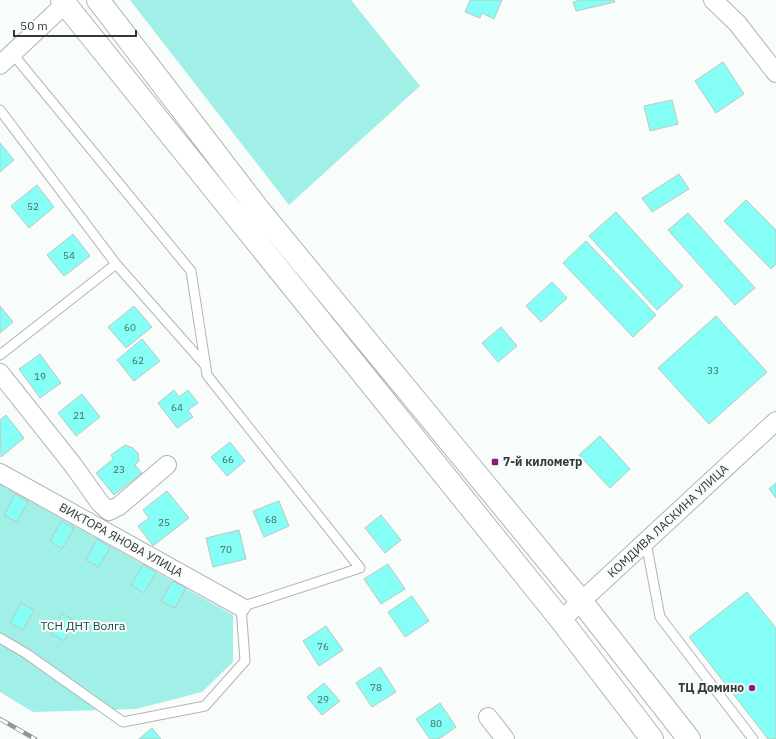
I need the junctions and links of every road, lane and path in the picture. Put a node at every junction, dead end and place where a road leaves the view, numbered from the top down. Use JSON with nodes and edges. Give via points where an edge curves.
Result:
{"nodes":[{"id":1,"x":98,"y":0,"type":"edge"},
{"id":2,"x":713,"y":0,"type":"edge"},
{"id":3,"x":64,"y":2,"type":"edge"},
{"id":4,"x":4,"y":60,"type":"edge"},
{"id":5,"x":776,"y":73,"type":"edge"},
{"id":6,"x":0,"y":110,"type":"edge"},
{"id":7,"x":116,"y":264,"type":"junction"},
{"id":8,"x":0,"y":355,"type":"edge"},
{"id":9,"x":205,"y":365,"type":"junction"},
{"id":10,"x":0,"y":373,"type":"edge"},
{"id":11,"x":776,"y":421,"type":"edge"},
{"id":12,"x":167,"y":465,"type":"dead end"},
{"id":13,"x":0,"y":473,"type":"edge"},
{"id":14,"x":646,"y":542,"type":"junction"},
{"id":15,"x":581,"y":601,"type":"junction"},
{"id":16,"x":241,"y":607,"type":"junction"},
{"id":17,"x":561,"y":620,"type":"junction"},
{"id":18,"x":0,"y":638,"type":"edge"},
{"id":19,"x":488,"y":717,"type":"dead end"},
{"id":20,"x":505,"y":739,"type":"edge"},
{"id":21,"x":652,"y":739,"type":"edge"},
{"id":22,"x":689,"y":739,"type":"edge"},
{"id":23,"x":752,"y":739,"type":"edge"}],
"edges":[{"from":1,"to":15,"type":"main road","via":[[259,210]]},
{"from":2,"to":5,"type":"street","via":[[737,23]]},
{"from":3,"to":4,"type":"street"},
{"from":3,"to":17,"type":"main road"},
{"from":4,"to":9,"type":"lane","via":[[191,271]]},
{"from":6,"to":7,"type":"lane"},
{"from":7,"to":8,"type":"lane"},
{"from":7,"to":9,"type":"lane"},
{"from":9,"to":16,"type":"lane","via":[[207,375],[360,568]]},
{"from":10,"to":12,"type":"street","via":[[100,503],[109,511],[119,506]]},
{"from":11,"to":14,"type":"street","name":"КОМДИВА ЛАСКИНА УЛИЦА"},
{"from":13,"to":16,"type":"street","name":"ВИКТОРА ЯНОВА УЛИЦА"},
{"from":14,"to":15,"type":"street","name":"КОМДИВА ЛАСКИНА УЛИЦА"},
{"from":14,"to":23,"type":"lane","via":[[660,617]]},
{"from":15,"to":17,"type":"street","name":"КОМДИВА ЛАСКИНА УЛИЦА"},
{"from":15,"to":22,"type":"main road"},
{"from":16,"to":18,"type":"lane","via":[[245,661],[205,706],[123,722],[27,654]]},
{"from":17,"to":21,"type":"main road"},
{"from":19,"to":20,"type":"street"}]}
